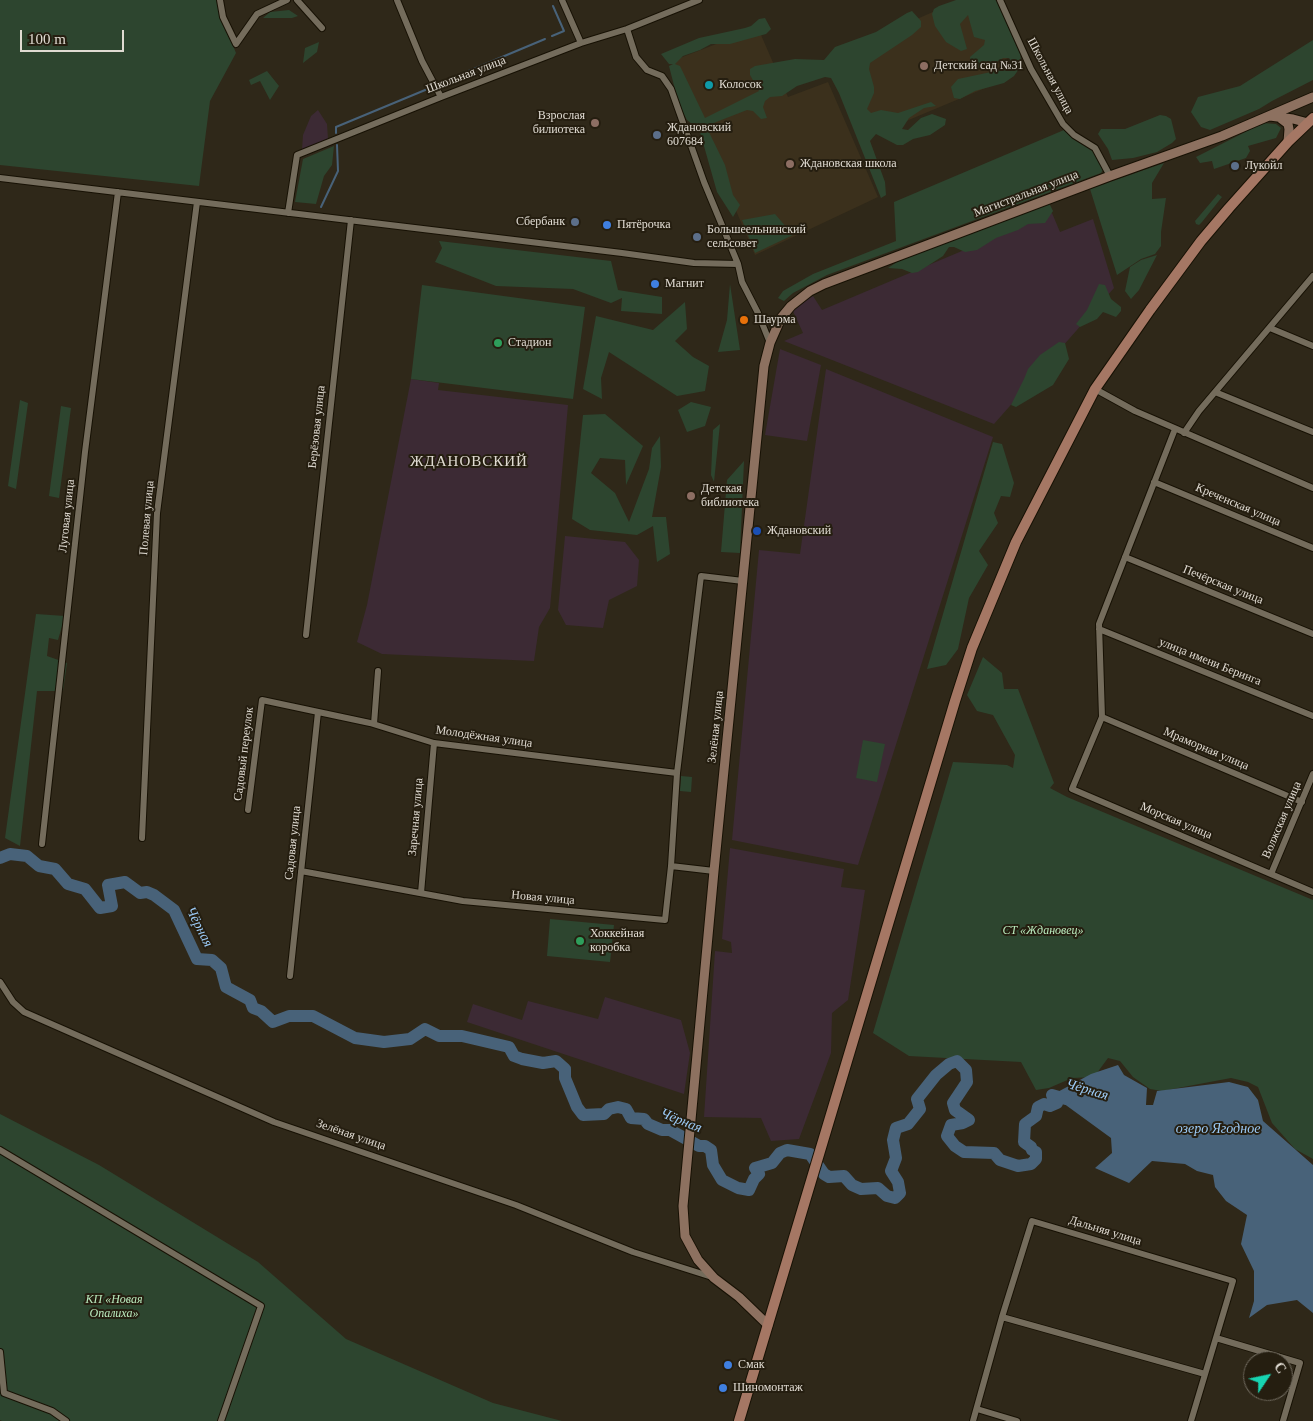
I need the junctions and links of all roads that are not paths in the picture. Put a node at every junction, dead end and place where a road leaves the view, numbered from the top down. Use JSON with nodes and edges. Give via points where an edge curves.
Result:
{"nodes":[{"id":1,"x":220,"y":0,"type":"edge"},
{"id":2,"x":287,"y":0,"type":"edge"},
{"id":3,"x":297,"y":0,"type":"edge"},
{"id":4,"x":397,"y":0,"type":"edge"},
{"id":5,"x":562,"y":0,"type":"edge"},
{"id":6,"x":699,"y":0,"type":"edge"},
{"id":7,"x":1000,"y":0,"type":"edge"},
{"id":8,"x":322,"y":28,"type":"dead end"},
{"id":9,"x":627,"y":29,"type":"junction"},
{"id":10,"x":581,"y":43,"type":"junction"},
{"id":11,"x":441,"y":97,"type":"junction"},
{"id":12,"x":1313,"y":97,"type":"edge"},
{"id":13,"x":1270,"y":116,"type":"junction"},
{"id":14,"x":1280,"y":117,"type":"junction"},
{"id":15,"x":1310,"y":121,"type":"edge"},
{"id":16,"x":1288,"y":142,"type":"junction"},
{"id":17,"x":1110,"y":176,"type":"junction"},
{"id":18,"x":0,"y":178,"type":"edge"},
{"id":19,"x":118,"y":192,"type":"junction"},
{"id":20,"x":197,"y":202,"type":"junction"},
{"id":21,"x":288,"y":212,"type":"junction"},
{"id":22,"x":351,"y":220,"type":"junction"},
{"id":23,"x":738,"y":264,"type":"junction"},
{"id":24,"x":1313,"y":276,"type":"edge"},
{"id":25,"x":1270,"y":328,"type":"junction"},
{"id":26,"x":770,"y":342,"type":"junction"},
{"id":27,"x":1313,"y":346,"type":"edge"},
{"id":28,"x":1095,"y":389,"type":"junction"},
{"id":29,"x":1215,"y":392,"type":"junction"},
{"id":30,"x":1175,"y":429,"type":"junction"},
{"id":31,"x":1313,"y":432,"type":"edge"},
{"id":32,"x":1184,"y":433,"type":"junction"},
{"id":33,"x":1154,"y":482,"type":"junction"},
{"id":34,"x":1313,"y":488,"type":"edge"},
{"id":35,"x":1313,"y":548,"type":"edge"},
{"id":36,"x":1125,"y":556,"type":"junction"},
{"id":37,"x":743,"y":581,"type":"junction"},
{"id":38,"x":1099,"y":629,"type":"junction"},
{"id":39,"x":1313,"y":634,"type":"edge"},
{"id":40,"x":306,"y":635,"type":"dead end"},
{"id":41,"x":378,"y":671,"type":"dead end"},
{"id":42,"x":262,"y":700,"type":"joint"},
{"id":43,"x":318,"y":712,"type":"junction"},
{"id":44,"x":1313,"y":716,"type":"edge"},
{"id":45,"x":1102,"y":717,"type":"junction"},
{"id":46,"x":374,"y":724,"type":"junction"},
{"id":47,"x":434,"y":743,"type":"junction"},
{"id":48,"x":677,"y":773,"type":"junction"},
{"id":49,"x":1313,"y":774,"type":"edge"},
{"id":50,"x":1302,"y":802,"type":"junction"},
{"id":51,"x":248,"y":810,"type":"dead end"},
{"id":52,"x":142,"y":838,"type":"dead end"},
{"id":53,"x":42,"y":844,"type":"dead end"},
{"id":54,"x":672,"y":866,"type":"junction"},
{"id":55,"x":301,"y":871,"type":"junction"},
{"id":56,"x":714,"y":871,"type":"junction"},
{"id":57,"x":1271,"y":874,"type":"junction"},
{"id":58,"x":1313,"y":892,"type":"edge"},
{"id":59,"x":420,"y":893,"type":"junction"},
{"id":60,"x":290,"y":976,"type":"dead end"},
{"id":61,"x":1,"y":986,"type":"edge"},
{"id":62,"x":0,"y":1150,"type":"edge"},
{"id":63,"x":714,"y":1278,"type":"junction"},
{"id":64,"x":1002,"y":1318,"type":"junction"},
{"id":65,"x":768,"y":1325,"type":"junction"},
{"id":66,"x":1216,"y":1338,"type":"junction"},
{"id":67,"x":0,"y":1352,"type":"edge"},
{"id":68,"x":1205,"y":1374,"type":"junction"},
{"id":69,"x":977,"y":1409,"type":"junction"},
{"id":70,"x":66,"y":1421,"type":"edge"},
{"id":71,"x":221,"y":1421,"type":"edge"},
{"id":72,"x":739,"y":1421,"type":"edge"},
{"id":73,"x":973,"y":1421,"type":"edge"},
{"id":74,"x":1017,"y":1421,"type":"edge"},
{"id":75,"x":1191,"y":1421,"type":"edge"},
{"id":76,"x":1283,"y":1421,"type":"edge"}],
"edges":[{"from":1,"to":2,"type":"street","via":[[223,17],[236,44],[257,14]]},
{"from":3,"to":8,"type":"street"},
{"from":4,"to":11,"type":"street"},
{"from":5,"to":10,"type":"street"},
{"from":6,"to":9,"type":"street","name":"Школьная улица"},
{"from":7,"to":17,"type":"street","name":"Школьная улица","via":[[1031,69],[1063,124],[1095,148]]},
{"from":9,"to":10,"type":"street","name":"Школьная улица"},
{"from":9,"to":23,"type":"street","via":[[636,57],[647,70],[662,76],[671,89]]},
{"from":10,"to":11,"type":"street","name":"Школьная улица"},
{"from":11,"to":21,"type":"street","name":"Школьная улица","via":[[297,155]]},
{"from":12,"to":13,"type":"street","name":"Магистральная улица"},
{"from":13,"to":14,"type":"street"},
{"from":13,"to":17,"type":"street","name":"Магистральная улица"},
{"from":14,"to":15,"type":"street"},
{"from":14,"to":16,"type":"street","via":[[1288,124]]},
{"from":15,"to":16,"type":"main road"},
{"from":16,"to":28,"type":"main road","via":[[1201,242]]},
{"from":17,"to":26,"type":"street","name":"Магистральная улица","via":[[810,291],[781,318]]},
{"from":18,"to":19,"type":"street"},
{"from":19,"to":20,"type":"street"},
{"from":19,"to":53,"type":"street","name":"Луговая улица","via":[[85,452]]},
{"from":20,"to":21,"type":"street"},
{"from":20,"to":52,"type":"street","name":"Полевая улица","via":[[157,513]]},
{"from":21,"to":22,"type":"street"},
{"from":22,"to":23,"type":"street","via":[[694,263]]},
{"from":22,"to":40,"type":"street","name":"Берёзовая улица"},
{"from":23,"to":26,"type":"street","via":[[742,282]]},
{"from":24,"to":25,"type":"street"},
{"from":25,"to":27,"type":"street"},
{"from":25,"to":29,"type":"street"},
{"from":26,"to":37,"type":"street","name":"Зелёная улица","via":[[764,366]]},
{"from":28,"to":30,"type":"street"},
{"from":28,"to":65,"type":"main road","via":[[1016,542],[972,648]]},
{"from":29,"to":31,"type":"street"},
{"from":29,"to":32,"type":"street"},
{"from":30,"to":32,"type":"street"},
{"from":30,"to":33,"type":"street"},
{"from":32,"to":34,"type":"street"},
{"from":33,"to":35,"type":"street","name":"Креченская улица"},
{"from":33,"to":36,"type":"street"},
{"from":36,"to":38,"type":"street"},
{"from":36,"to":39,"type":"street","name":"Печёрская улица"},
{"from":37,"to":48,"type":"street","via":[[701,576]]},
{"from":37,"to":56,"type":"street","name":"Зелёная улица"},
{"from":38,"to":44,"type":"street","name":"улица имени Беринга"},
{"from":38,"to":45,"type":"street"},
{"from":41,"to":46,"type":"street"},
{"from":42,"to":43,"type":"street","name":"Молодёжная улица"},
{"from":42,"to":51,"type":"street","name":"Садовый переулок"},
{"from":43,"to":46,"type":"street","name":"Молодёжная улица"},
{"from":43,"to":55,"type":"street","name":"Садовая улица"},
{"from":45,"to":50,"type":"street","name":"Мраморная улица"},
{"from":45,"to":57,"type":"street","name":"Морская улица","via":[[1072,789]]},
{"from":46,"to":47,"type":"street","name":"Молодёжная улица"},
{"from":47,"to":48,"type":"street","name":"Молодёжная улица"},
{"from":47,"to":59,"type":"street","name":"Заречная улица"},
{"from":48,"to":54,"type":"street"},
{"from":49,"to":50,"type":"street","name":"Волжская улица"},
{"from":50,"to":57,"type":"street","name":"Волжская улица"},
{"from":54,"to":56,"type":"street"},
{"from":54,"to":59,"type":"street","name":"Новая улица","via":[[665,920],[463,902]]},
{"from":55,"to":59,"type":"street","name":"Новая улица"},
{"from":55,"to":60,"type":"street","name":"Садовая улица"},
{"from":56,"to":63,"type":"street","name":"Зелёная улица","via":[[683,1206],[685,1236],[698,1260]]},
{"from":57,"to":58,"type":"street","name":"Морская улица"},
{"from":61,"to":63,"type":"street","name":"Зелёная улица","via":[[24,1012],[274,1122],[516,1205],[633,1252]]},
{"from":62,"to":71,"type":"street","via":[[261,1306]]},
{"from":63,"to":65,"type":"street","name":"Зелёная улица"},
{"from":64,"to":66,"type":"street","name":"Дальняя улица","via":[[1032,1221],[1233,1281]]},
{"from":64,"to":68,"type":"street"},
{"from":64,"to":69,"type":"street","name":"Дальняя улица"},
{"from":65,"to":72,"type":"main road"},
{"from":66,"to":68,"type":"street","name":"Дальняя улица"},
{"from":66,"to":76,"type":"street","via":[[1300,1363]]},
{"from":67,"to":70,"type":"street","via":[[4,1393],[52,1411]]},
{"from":68,"to":75,"type":"street","name":"Дальняя улица"},
{"from":69,"to":73,"type":"street","name":"Дальняя улица"},
{"from":69,"to":74,"type":"street"}]}
